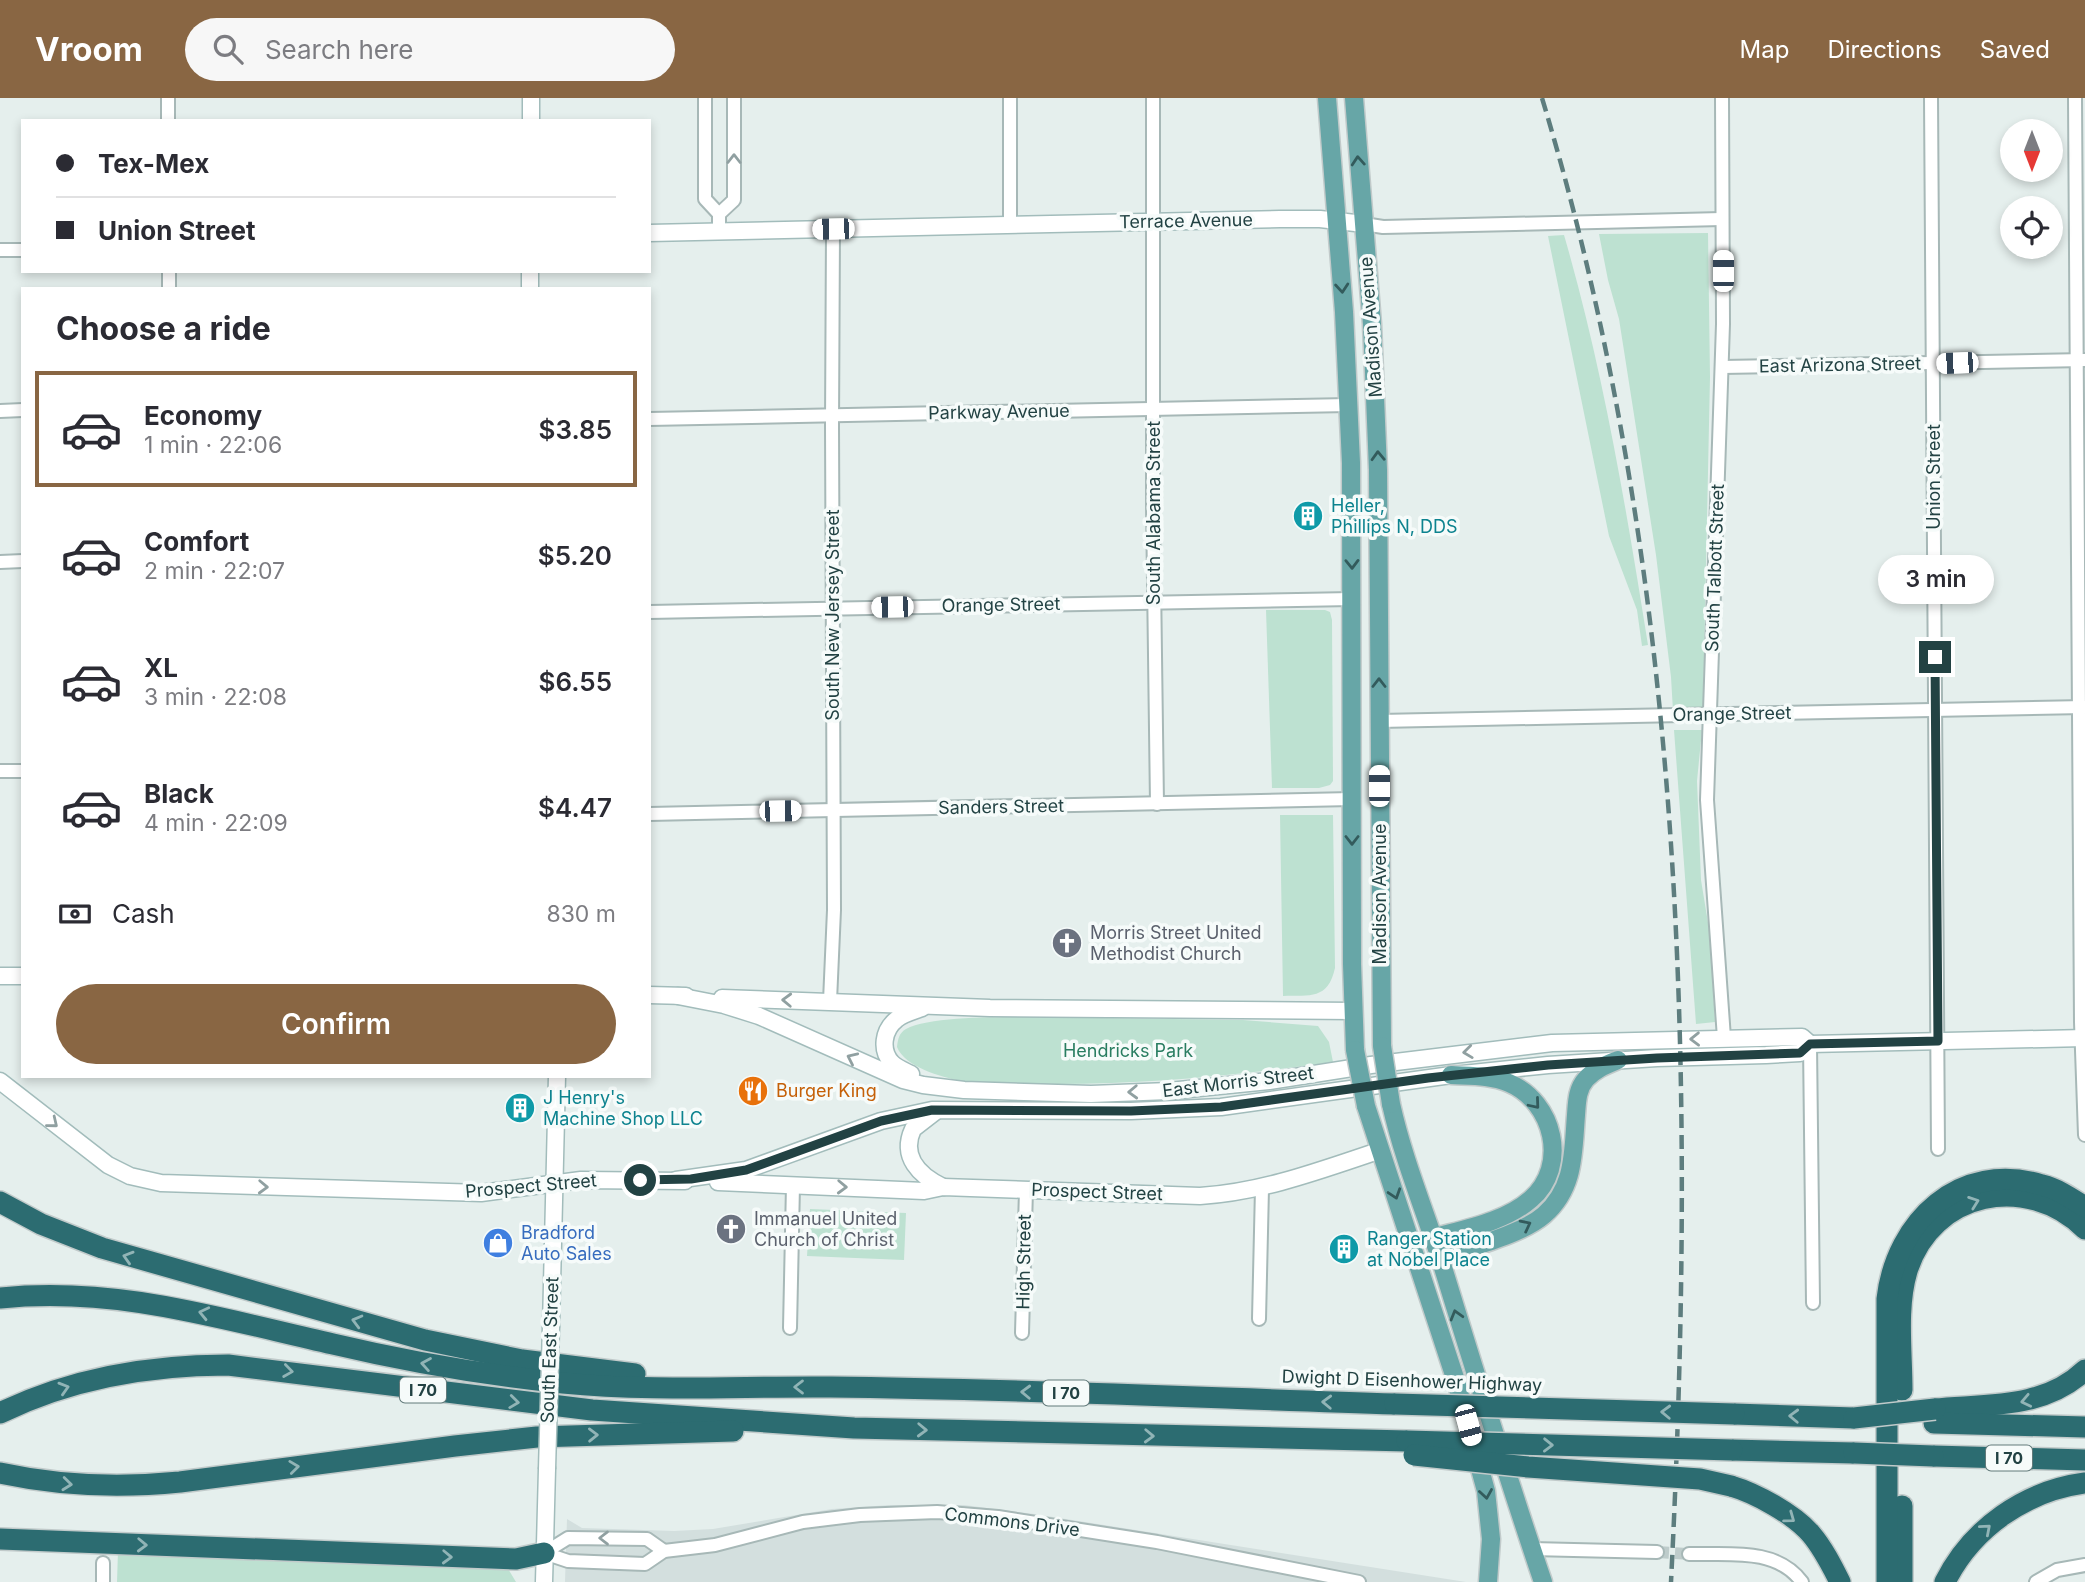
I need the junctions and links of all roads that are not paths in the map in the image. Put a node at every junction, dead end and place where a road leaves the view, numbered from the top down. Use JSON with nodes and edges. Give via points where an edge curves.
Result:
{"nodes":[{"id":1,"x":168,"y":98,"type":"edge"},
{"id":2,"x":530,"y":98,"type":"edge"},
{"id":3,"x":705,"y":98,"type":"edge"},
{"id":4,"x":734,"y":98,"type":"edge"},
{"id":5,"x":1010,"y":98,"type":"edge"},
{"id":6,"x":1153,"y":98,"type":"edge"},
{"id":7,"x":1327,"y":98,"type":"edge"},
{"id":8,"x":1354,"y":98,"type":"edge"},
{"id":9,"x":1722,"y":98,"type":"edge"},
{"id":10,"x":1931,"y":98,"type":"edge"},
{"id":11,"x":2075,"y":98,"type":"edge"},
{"id":12,"x":169,"y":119,"type":"edge"},
{"id":13,"x":530,"y":119,"type":"edge"},
{"id":14,"x":719,"y":214,"type":"junction"},
{"id":15,"x":1723,"y":219,"type":"junction"},
{"id":16,"x":1336,"y":220,"type":"junction"},
{"id":17,"x":1154,"y":222,"type":"junction"},
{"id":18,"x":1364,"y":223,"type":"junction"},
{"id":19,"x":1010,"y":225,"type":"junction"},
{"id":20,"x":833,"y":229,"type":"junction"},
{"id":21,"x":719,"y":232,"type":"junction"},
{"id":22,"x":651,"y":233,"type":"edge"},
{"id":23,"x":0,"y":250,"type":"edge"},
{"id":24,"x":21,"y":250,"type":"edge"},
{"id":25,"x":2080,"y":360,"type":"edge"},
{"id":26,"x":1933,"y":363,"type":"junction"},
{"id":27,"x":1722,"y":367,"type":"junction"},
{"id":28,"x":1349,"y":405,"type":"junction"},
{"id":29,"x":1153,"y":409,"type":"junction"},
{"id":30,"x":21,"y":410,"type":"edge"},
{"id":31,"x":0,"y":411,"type":"edge"},
{"id":32,"x":832,"y":415,"type":"junction"},
{"id":33,"x":651,"y":419,"type":"edge"},
{"id":34,"x":21,"y":561,"type":"edge"},
{"id":35,"x":0,"y":562,"type":"edge"},
{"id":36,"x":1352,"y":599,"type":"junction"},
{"id":37,"x":1154,"y":602,"type":"junction"},
{"id":38,"x":833,"y":608,"type":"junction"},
{"id":39,"x":651,"y":612,"type":"edge"},
{"id":40,"x":2082,"y":707,"type":"edge"},
{"id":41,"x":1935,"y":711,"type":"junction"},
{"id":42,"x":1710,"y":715,"type":"junction"},
{"id":43,"x":1379,"y":721,"type":"junction"},
{"id":44,"x":0,"y":771,"type":"edge"},
{"id":45,"x":21,"y":771,"type":"edge"},
{"id":46,"x":1352,"y":799,"type":"junction"},
{"id":47,"x":1157,"y":804,"type":"junction"},
{"id":48,"x":834,"y":810,"type":"junction"},
{"id":49,"x":651,"y":814,"type":"edge"},
{"id":50,"x":0,"y":976,"type":"edge"},
{"id":51,"x":21,"y":976,"type":"edge"},
{"id":52,"x":651,"y":995,"type":"edge"},
{"id":53,"x":678,"y":996,"type":"junction"},
{"id":54,"x":831,"y":1002,"type":"junction"},
{"id":55,"x":929,"y":1005,"type":"junction"},
{"id":56,"x":1353,"y":1011,"type":"junction"},
{"id":57,"x":1724,"y":1038,"type":"junction"},
{"id":58,"x":2084,"y":1038,"type":"edge"},
{"id":59,"x":1938,"y":1041,"type":"junction"},
{"id":60,"x":1810,"y":1044,"type":"junction"},
{"id":61,"x":1618,"y":1060,"type":"junction"},
{"id":62,"x":1451,"y":1075,"type":"junction"},
{"id":63,"x":557,"y":1078,"type":"edge"},
{"id":64,"x":0,"y":1081,"type":"edge"},
{"id":65,"x":964,"y":1090,"type":"junction"},
{"id":66,"x":946,"y":1109,"type":"junction"},
{"id":67,"x":2085,"y":1135,"type":"edge"},
{"id":68,"x":1938,"y":1149,"type":"dead end"},
{"id":69,"x":1381,"y":1150,"type":"junction"},
{"id":70,"x":676,"y":1180,"type":"junction"},
{"id":71,"x":555,"y":1184,"type":"junction"},
{"id":72,"x":793,"y":1185,"type":"junction"},
{"id":73,"x":943,"y":1187,"type":"junction"},
{"id":74,"x":1262,"y":1188,"type":"junction"},
{"id":75,"x":1026,"y":1190,"type":"junction"},
{"id":76,"x":0,"y":1202,"type":"edge"},
{"id":77,"x":2085,"y":1207,"type":"edge"},
{"id":78,"x":2085,"y":1229,"type":"edge"},
{"id":79,"x":1432,"y":1238,"type":"junction"},
{"id":80,"x":1440,"y":1258,"type":"junction"},
{"id":81,"x":0,"y":1298,"type":"edge"},
{"id":82,"x":1813,"y":1303,"type":"dead end"},
{"id":83,"x":1259,"y":1319,"type":"dead end"},
{"id":84,"x":790,"y":1328,"type":"dead end"},
{"id":85,"x":1022,"y":1334,"type":"dead end"},
{"id":86,"x":2085,"y":1370,"type":"edge"},
{"id":87,"x":738,"y":1387,"type":"junction"},
{"id":88,"x":0,"y":1413,"type":"edge"},
{"id":89,"x":1934,"y":1416,"type":"junction"},
{"id":90,"x":2085,"y":1427,"type":"edge"},
{"id":91,"x":854,"y":1428,"type":"junction"},
{"id":92,"x":1410,"y":1448,"type":"junction"},
{"id":93,"x":2085,"y":1460,"type":"edge"},
{"id":94,"x":0,"y":1473,"type":"edge"},
{"id":95,"x":2085,"y":1483,"type":"edge"},
{"id":96,"x":0,"y":1539,"type":"edge"},
{"id":97,"x":1532,"y":1549,"type":"junction"},
{"id":98,"x":664,"y":1551,"type":"junction"},
{"id":99,"x":1657,"y":1552,"type":"tunnel mouth"},
{"id":100,"x":544,"y":1553,"type":"junction"},
{"id":101,"x":1689,"y":1553,"type":"tunnel mouth"},
{"id":102,"x":103,"y":1563,"type":"dead end"},
{"id":103,"x":2085,"y":1565,"type":"edge"},
{"id":104,"x":103,"y":1582,"type":"edge"},
{"id":105,"x":544,"y":1582,"type":"edge"},
{"id":106,"x":1359,"y":1582,"type":"edge"},
{"id":107,"x":1488,"y":1582,"type":"edge"},
{"id":108,"x":1543,"y":1582,"type":"edge"},
{"id":109,"x":1802,"y":1582,"type":"edge"},
{"id":110,"x":1840,"y":1582,"type":"edge"},
{"id":111,"x":1888,"y":1582,"type":"edge"},
{"id":112,"x":1902,"y":1582,"type":"edge"},
{"id":113,"x":1945,"y":1582,"type":"edge"},
{"id":114,"x":2036,"y":1582,"type":"edge"}],
"edges":[{"from":1,"to":12,"type":"street"},
{"from":2,"to":13,"type":"main road"},
{"from":3,"to":14,"type":"street","via":[[705,199]]},
{"from":14,"to":4,"type":"street","one_way":true,"via":[[734,200]]},
{"from":5,"to":19,"type":"street"},
{"from":6,"to":17,"type":"street","name":"South Alabama Street"},
{"from":7,"to":16,"type":"main road","name":"Madison Avenue"},
{"from":18,"to":8,"type":"main road","name":"Madison Avenue","one_way":true},
{"from":9,"to":15,"type":"street","name":"South Talbott Street"},
{"from":10,"to":26,"type":"street","name":"Union Street"},
{"from":11,"to":25,"type":"street"},
{"from":14,"to":21,"type":"street"},
{"from":15,"to":18,"type":"street","name":"Terrace Avenue","via":[[1383,227]]},
{"from":15,"to":27,"type":"street","name":"South Talbott Street"},
{"from":16,"to":17,"type":"main road","name":"Terrace Avenue"},
{"from":16,"to":18,"type":"main road","name":"Terrace Avenue"},
{"from":16,"to":28,"type":"main road","name":"Madison Avenue","one_way":true},
{"from":17,"to":19,"type":"main road","name":"Terrace Avenue"},
{"from":17,"to":29,"type":"street","name":"South Alabama Street"},
{"from":43,"to":18,"type":"main road","name":"Madison Avenue","one_way":true,"via":[[1377,424]]},
{"from":19,"to":20,"type":"main road","name":"Terrace Avenue"},
{"from":20,"to":21,"type":"main road","name":"Terrace Avenue"},
{"from":20,"to":32,"type":"street","name":"South New Jersey Street"},
{"from":21,"to":22,"type":"main road","name":"Terrace Avenue"},
{"from":23,"to":24,"type":"street"},
{"from":25,"to":26,"type":"street","name":"East Arizona Street"},
{"from":25,"to":40,"type":"street"},
{"from":26,"to":27,"type":"street","name":"East Arizona Street"},
{"from":26,"to":41,"type":"street","name":"Union Street"},
{"from":27,"to":42,"type":"street","name":"South Talbott Street"},
{"from":28,"to":29,"type":"street","name":"Parkway Avenue"},
{"from":28,"to":36,"type":"main road","name":"Madison Avenue","one_way":true},
{"from":29,"to":32,"type":"street","name":"Parkway Avenue"},
{"from":29,"to":37,"type":"street","name":"South Alabama Street"},
{"from":30,"to":31,"type":"street"},
{"from":32,"to":33,"type":"street","name":"Parkway Avenue"},
{"from":32,"to":38,"type":"street","name":"South New Jersey Street"},
{"from":34,"to":35,"type":"street"},
{"from":36,"to":37,"type":"street","name":"Orange Street"},
{"from":36,"to":46,"type":"main road","name":"Madison Avenue"},
{"from":37,"to":38,"type":"street","name":"Orange Street"},
{"from":37,"to":47,"type":"street","name":"South Alabama Street"},
{"from":38,"to":39,"type":"street","name":"Orange Street"},
{"from":38,"to":48,"type":"street","name":"South New Jersey Street"},
{"from":40,"to":41,"type":"street","name":"Orange Street"},
{"from":40,"to":58,"type":"street"},
{"from":41,"to":42,"type":"street","name":"Orange Street"},
{"from":41,"to":59,"type":"street","name":"Union Street"},
{"from":42,"to":43,"type":"street","name":"Orange Street"},
{"from":42,"to":57,"type":"street","name":"South Talbott Street","via":[[1707,800]]},
{"from":43,"to":79,"type":"main road","name":"Madison Avenue","bridge":true,"via":[[1382,1046],[1404,1155]]},
{"from":44,"to":45,"type":"street"},
{"from":46,"to":47,"type":"street","name":"Sanders Street"},
{"from":46,"to":56,"type":"main road","name":"Madison Avenue","one_way":true},
{"from":47,"to":48,"type":"street","name":"Sanders Street"},
{"from":48,"to":49,"type":"street","name":"Sanders Street"},
{"from":48,"to":54,"type":"street","name":"South New Jersey Street"},
{"from":50,"to":51,"type":"main road"},
{"from":52,"to":53,"type":"main road","name":"East Morris Street"},
{"from":54,"to":53,"type":"main road","name":"East Morris Street","one_way":true},
{"from":65,"to":53,"type":"main road","name":"East Morris Street","one_way":true,"via":[[903,1080],[759,1016]]},
{"from":54,"to":55,"type":"main road","name":"East Morris Street"},
{"from":55,"to":56,"type":"main road","name":"East Morris Street"},
{"from":55,"to":65,"type":"main road","via":[[898,1017],[886,1035],[885,1051],[894,1065],[916,1077]]},
{"from":56,"to":69,"type":"main road","name":"Madison Avenue","bridge":true,"via":[[1366,1106]]},
{"from":57,"to":60,"type":"main road","name":"East Morris Street","via":[[1802,1037]]},
{"from":57,"to":65,"type":"main road","name":"East Morris Street","one_way":true,"via":[[1552,1043],[1195,1089],[1091,1094]]},
{"from":58,"to":59,"type":"main road","name":"East Morris Street"},
{"from":58,"to":67,"type":"street"},
{"from":59,"to":60,"type":"main road","name":"East Morris Street"},
{"from":59,"to":68,"type":"street","name":"Union Street"},
{"from":60,"to":61,"type":"main road","name":"East Morris Street","via":[[1800,1053]]},
{"from":60,"to":82,"type":"street"},
{"from":61,"to":62,"type":"main road","name":"East Morris Street"},
{"from":80,"to":61,"type":"main road","one_way":true,"via":[[1528,1226],[1550,1209],[1570,1176],[1577,1098],[1583,1083],[1597,1068]]},
{"from":62,"to":66,"type":"main road","name":"East Morris Street","via":[[1221,1107]]},
{"from":62,"to":79,"type":"main road","one_way":true,"via":[[1498,1079],[1526,1094],[1549,1125],[1553,1157],[1542,1187],[1518,1210]]},
{"from":63,"to":71,"type":"main road","name":"South East Street"},
{"from":64,"to":71,"type":"main road","name":"Prospect Street","one_way":true,"via":[[108,1165],[149,1181],[479,1193]]},
{"from":66,"to":70,"type":"main road","name":"East Morris Street","via":[[881,1121],[746,1170]]},
{"from":66,"to":73,"type":"main road","via":[[917,1124],[909,1145],[919,1172]]},
{"from":69,"to":74,"type":"main road","name":"Prospect Street"},
{"from":69,"to":107,"type":"main road","name":"Madison Avenue","one_way":true,"via":[[1456,1381],[1486,1491],[1491,1539]]},
{"from":70,"to":71,"type":"main road","name":"Prospect Street"},
{"from":70,"to":72,"type":"main road","name":"Prospect Street"},
{"from":71,"to":100,"type":"main road","name":"South East Street","bridge":true},
{"from":72,"to":73,"type":"main road","name":"Prospect Street","one_way":true,"via":[[924,1191]]},
{"from":72,"to":84,"type":"street"},
{"from":73,"to":75,"type":"main road","name":"Prospect Street"},
{"from":74,"to":75,"type":"main road","name":"Prospect Street","via":[[1200,1196]]},
{"from":74,"to":83,"type":"street"},
{"from":75,"to":85,"type":"street","name":"High Street"},
{"from":87,"to":76,"type":"highway","one_way":true,"via":[[546,1364],[446,1345],[102,1248]]},
{"from":77,"to":111,"type":"highway","via":[[2040,1184],[1983,1182],[1938,1202],[1902,1245],[1887,1299]]},
{"from":112,"to":78,"type":"highway","one_way":true,"via":[[1902,1302],[1918,1247],[1937,1223],[1958,1208],[1998,1196],[2029,1197],[2053,1205]]},
{"from":79,"to":80,"type":"main road","name":"Madison Avenue"},
{"from":97,"to":80,"type":"main road","name":"Madison Avenue","one_way":true},
{"from":87,"to":81,"type":"highway","number":"I 70","one_way":true,"via":[[636,1388],[526,1378],[390,1357],[160,1304],[91,1296]]},
{"from":86,"to":89,"type":"highway","one_way":true,"via":[[2059,1390],[2036,1399]]},
{"from":89,"to":87,"type":"highway","name":"Dwight D Eisenhower Highway","number":"I 70","one_way":true,"bridge":true,"via":[[1854,1418]]},
{"from":88,"to":91,"type":"highway","number":"I 70","one_way":true,"via":[[109,1375],[171,1366],[228,1365],[522,1403]]},
{"from":89,"to":90,"type":"highway","number":"I 70"},
{"from":91,"to":92,"type":"highway","number":"I 70","one_way":true,"via":[[1303,1440]]},
{"from":94,"to":91,"type":"highway","one_way":true,"via":[[85,1486],[135,1486],[537,1437]]},
{"from":92,"to":93,"type":"highway","number":"I 70","one_way":true,"bridge":true,"via":[[1732,1450]]},
{"from":92,"to":110,"type":"highway","one_way":true,"bridge":true,"via":[[1528,1467],[1700,1479],[1731,1486],[1789,1516],[1810,1533]]},
{"from":113,"to":95,"type":"highway","one_way":true,"via":[[1967,1549],[1999,1518],[2039,1494]]},
{"from":96,"to":100,"type":"highway","one_way":true,"via":[[516,1559]]},
{"from":97,"to":99,"type":"street"},
{"from":97,"to":108,"type":"main road","name":"Madison Avenue"},
{"from":98,"to":100,"type":"street","via":[[645,1564],[568,1562]]},
{"from":98,"to":100,"type":"street","one_way":true,"via":[[646,1539],[568,1538]]},
{"from":98,"to":106,"type":"street","name":"Commons Drive","via":[[715,1545],[803,1522],[947,1513],[1157,1542]]},
{"from":100,"to":105,"type":"main road","name":"South East Street"},
{"from":101,"to":109,"type":"street","via":[[1773,1559]]},
{"from":102,"to":104,"type":"street"},
{"from":103,"to":114,"type":"street","via":[[2057,1570]]}]}
